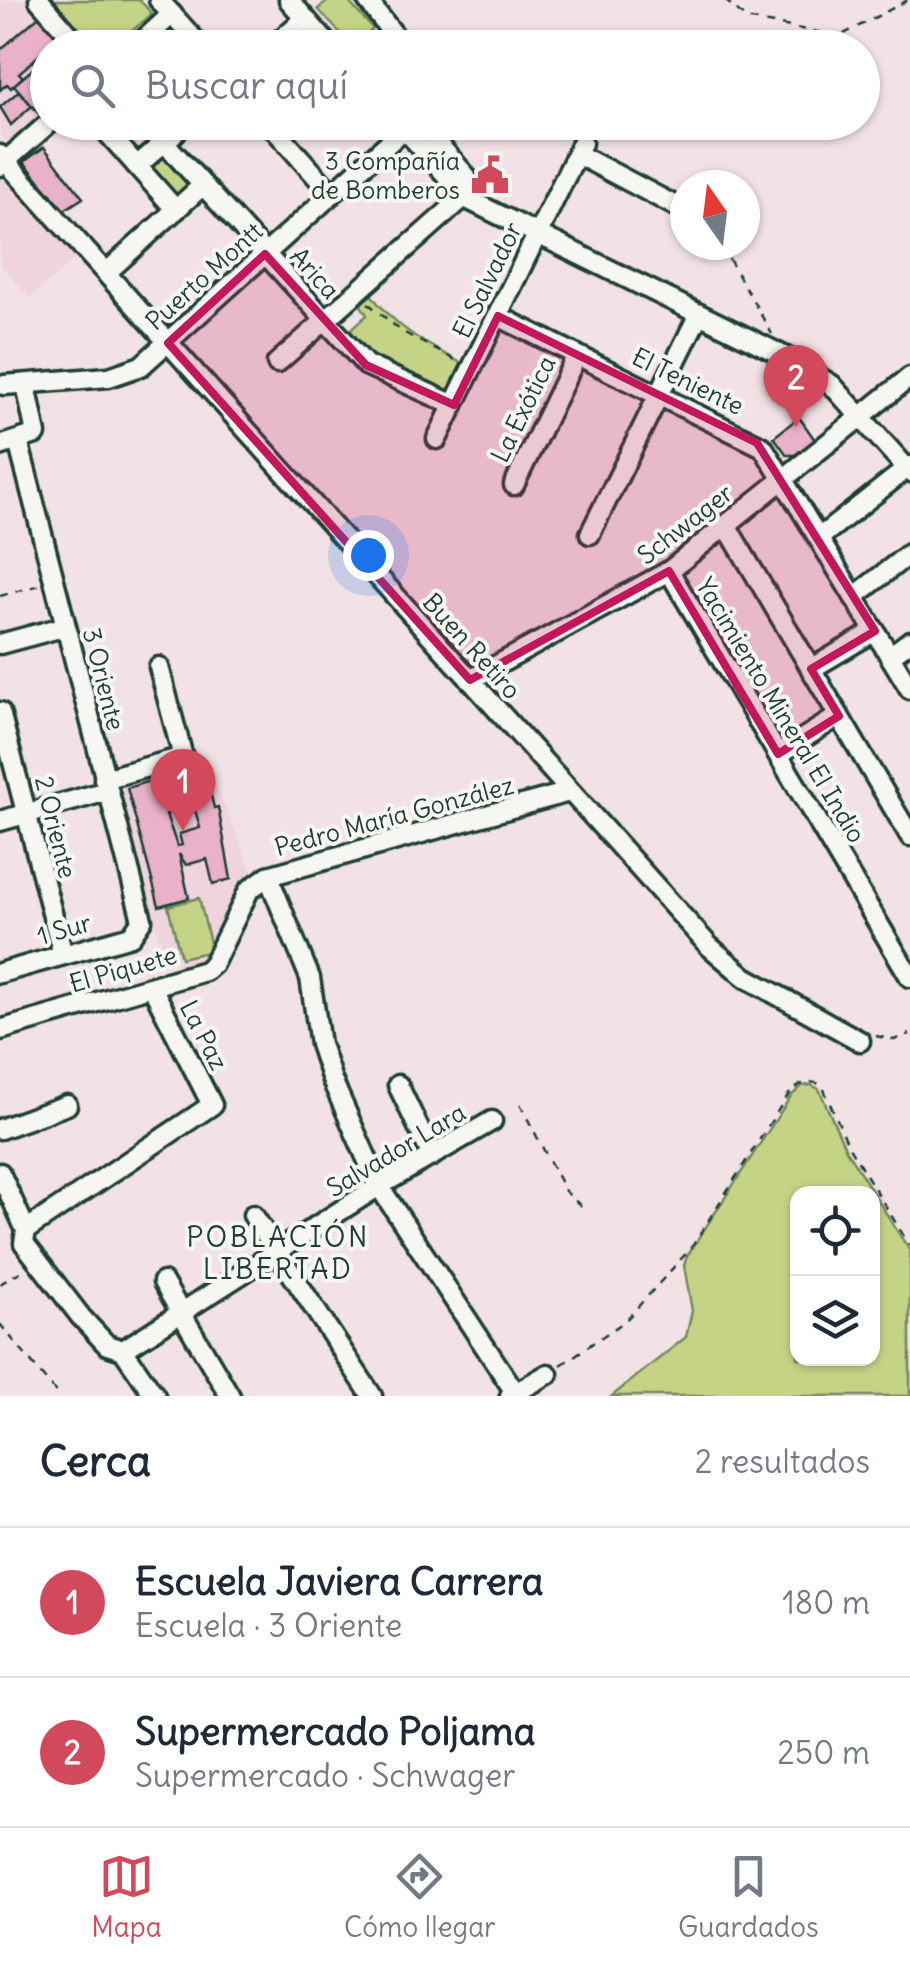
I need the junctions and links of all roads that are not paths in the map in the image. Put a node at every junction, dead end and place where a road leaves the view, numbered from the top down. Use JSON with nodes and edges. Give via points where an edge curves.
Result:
{"nodes":[{"id":1,"x":38,"y":0,"type":"edge"},
{"id":2,"x":289,"y":0,"type":"edge"},
{"id":3,"x":367,"y":0,"type":"edge"},
{"id":4,"x":166,"y":7,"type":"edge"},
{"id":5,"x":304,"y":18,"type":"junction"},
{"id":6,"x":65,"y":30,"type":"edge"},
{"id":7,"x":148,"y":30,"type":"edge"},
{"id":8,"x":186,"y":30,"type":"edge"},
{"id":9,"x":291,"y":30,"type":"edge"},
{"id":10,"x":315,"y":30,"type":"edge"},
{"id":11,"x":390,"y":30,"type":"edge"},
{"id":12,"x":30,"y":138,"type":"edge"},
{"id":13,"x":114,"y":140,"type":"edge"},
{"id":14,"x":284,"y":140,"type":"edge"},
{"id":15,"x":387,"y":140,"type":"edge"},
{"id":16,"x":414,"y":140,"type":"edge"},
{"id":17,"x":164,"y":142,"type":"joint"},
{"id":18,"x":2,"y":161,"type":"edge"},
{"id":19,"x":137,"y":166,"type":"junction"},
{"id":20,"x":203,"y":185,"type":"junction"},
{"id":21,"x":332,"y":194,"type":"junction"},
{"id":22,"x":464,"y":197,"type":"junction"},
{"id":23,"x":670,"y":202,"type":"edge"},
{"id":24,"x":176,"y":210,"type":"junction"},
{"id":25,"x":538,"y":233,"type":"junction"},
{"id":26,"x":264,"y":254,"type":"junction"},
{"id":27,"x":106,"y":273,"type":"junction"},
{"id":28,"x":699,"y":314,"type":"junction"},
{"id":29,"x":498,"y":316,"type":"junction"},
{"id":30,"x":324,"y":321,"type":"junction"},
{"id":31,"x":168,"y":343,"type":"junction"},
{"id":32,"x":577,"y":354,"type":"junction"},
{"id":33,"x":277,"y":363,"type":"dead end"},
{"id":34,"x":910,"y":378,"type":"edge"},
{"id":35,"x":1,"y":384,"type":"edge"},
{"id":36,"x":26,"y":385,"type":"junction"},
{"id":37,"x":659,"y":394,"type":"junction"},
{"id":38,"x":454,"y":404,"type":"junction"},
{"id":39,"x":862,"y":416,"type":"junction"},
{"id":40,"x":437,"y":439,"type":"dead end"},
{"id":41,"x":9,"y":444,"type":"edge"},
{"id":42,"x":909,"y":469,"type":"edge"},
{"id":43,"x":783,"y":479,"type":"junction"},
{"id":44,"x":514,"y":486,"type":"dead end"},
{"id":45,"x":726,"y":525,"type":"junction"},
{"id":46,"x":590,"y":534,"type":"dead end"},
{"id":47,"x":819,"y":538,"type":"junction"},
{"id":48,"x":910,"y":553,"type":"edge"},
{"id":49,"x":670,"y":571,"type":"junction"},
{"id":50,"x":854,"y":597,"type":"junction"},
{"id":51,"x":62,"y":627,"type":"junction"},
{"id":52,"x":875,"y":631,"type":"junction"},
{"id":53,"x":910,"y":641,"type":"edge"},
{"id":54,"x":0,"y":644,"type":"edge"},
{"id":55,"x":890,"y":656,"type":"junction"},
{"id":56,"x":159,"y":668,"type":"dead end"},
{"id":57,"x":811,"y":669,"type":"junction"},
{"id":58,"x":470,"y":680,"type":"junction"},
{"id":59,"x":910,"y":689,"type":"edge"},
{"id":60,"x":0,"y":712,"type":"edge"},
{"id":61,"x":839,"y":716,"type":"junction"},
{"id":62,"x":778,"y":754,"type":"junction"},
{"id":63,"x":105,"y":785,"type":"junction"},
{"id":64,"x":569,"y":792,"type":"junction"},
{"id":65,"x":25,"y":814,"type":"junction"},
{"id":66,"x":0,"y":820,"type":"edge"},
{"id":67,"x":910,"y":836,"type":"edge"},
{"id":68,"x":268,"y":876,"type":"junction"},
{"id":69,"x":140,"y":928,"type":"joint"},
{"id":70,"x":63,"y":954,"type":"junction"},
{"id":71,"x":0,"y":973,"type":"edge"},
{"id":72,"x":910,"y":978,"type":"edge"},
{"id":73,"x":152,"y":987,"type":"junction"},
{"id":74,"x":0,"y":1030,"type":"edge"},
{"id":75,"x":865,"y":1038,"type":"road end"},
{"id":76,"x":398,"y":1085,"type":"dead end"},
{"id":77,"x":67,"y":1105,"type":"dead end"},
{"id":78,"x":492,"y":1121,"type":"dead end"},
{"id":79,"x":0,"y":1129,"type":"edge"},
{"id":80,"x":432,"y":1156,"type":"junction"},
{"id":81,"x":0,"y":1174,"type":"edge"},
{"id":82,"x":379,"y":1186,"type":"junction"},
{"id":83,"x":253,"y":1215,"type":"dead end"},
{"id":84,"x":26,"y":1230,"type":"junction"},
{"id":85,"x":278,"y":1253,"type":"junction"},
{"id":86,"x":163,"y":1282,"type":"dead end"},
{"id":87,"x":180,"y":1315,"type":"junction"},
{"id":88,"x":123,"y":1350,"type":"junction"},
{"id":89,"x":548,"y":1374,"type":"road end"},
{"id":90,"x":512,"y":1394,"type":"edge"},
{"id":91,"x":155,"y":1396,"type":"edge"},
{"id":92,"x":230,"y":1396,"type":"edge"},
{"id":93,"x":372,"y":1396,"type":"edge"}],
"edges":[{"from":1,"to":6,"type":"street"},
{"from":2,"to":5,"type":"street"},
{"from":3,"to":11,"type":"street"},
{"from":4,"to":7,"type":"street"},
{"from":4,"to":8,"type":"street"},
{"from":5,"to":9,"type":"street"},
{"from":5,"to":10,"type":"street"},
{"from":12,"to":18,"type":"street"},
{"from":13,"to":19,"type":"street"},
{"from":14,"to":21,"type":"street"},
{"from":15,"to":21,"type":"street","name":"Puerto Montt"},
{"from":16,"to":22,"type":"street"},
{"from":17,"to":19,"type":"street"},
{"from":17,"to":20,"type":"street","name":"Arica"},
{"from":18,"to":27,"type":"street","name":"Buen Retiro"},
{"from":19,"to":24,"type":"street"},
{"from":20,"to":24,"type":"street"},
{"from":20,"to":26,"type":"street","name":"Arica"},
{"from":21,"to":26,"type":"street","name":"Puerto Montt"},
{"from":22,"to":25,"type":"street"},
{"from":22,"to":30,"type":"street"},
{"from":23,"to":25,"type":"street","name":"El Salvador","via":[[580,149]]},
{"from":24,"to":27,"type":"street"},
{"from":25,"to":28,"type":"street"},
{"from":25,"to":29,"type":"street","name":"El Salvador"},
{"from":26,"to":30,"type":"street","name":"Arica"},
{"from":26,"to":31,"type":"street","name":"Puerto Montt"},
{"from":27,"to":31,"type":"street","name":"Buen Retiro"},
{"from":28,"to":37,"type":"street"},
{"from":28,"to":39,"type":"street","via":[[832,385]]},
{"from":29,"to":32,"type":"street","name":"El Teniente"},
{"from":29,"to":38,"type":"street","name":"El Salvador"},
{"from":30,"to":33,"type":"street"},
{"from":30,"to":38,"type":"street","name":"Arica","via":[[366,365]]},
{"from":31,"to":36,"type":"street","name":"Puerto Montt","via":[[118,375]]},
{"from":31,"to":58,"type":"street","name":"Buen Retiro"},
{"from":32,"to":37,"type":"street","name":"El Teniente"},
{"from":32,"to":44,"type":"street","name":"La Exótica"},
{"from":34,"to":39,"type":"street","name":"Schwager"},
{"from":35,"to":36,"type":"street","name":"Puerto Montt"},
{"from":36,"to":41,"type":"street","via":[[36,429],[31,438]]},
{"from":37,"to":43,"type":"street","name":"El Teniente","via":[[763,447]]},
{"from":37,"to":46,"type":"street"},
{"from":38,"to":40,"type":"street","name":"El Salvador"},
{"from":39,"to":42,"type":"street"},
{"from":39,"to":43,"type":"street","name":"Schwager"},
{"from":41,"to":51,"type":"street","name":"3 Oriente","via":[[56,581]]},
{"from":42,"to":47,"type":"street"},
{"from":43,"to":45,"type":"street","name":"Schwager"},
{"from":43,"to":47,"type":"street","name":"El Teniente"},
{"from":45,"to":49,"type":"street","name":"Schwager"},
{"from":45,"to":57,"type":"street"},
{"from":47,"to":50,"type":"street","name":"El Teniente"},
{"from":48,"to":50,"type":"street"},
{"from":49,"to":58,"type":"street","name":"Schwager"},
{"from":49,"to":62,"type":"street","name":"Yacimiento Mineral El Indio"},
{"from":50,"to":52,"type":"street","name":"El Teniente"},
{"from":51,"to":54,"type":"street"},
{"from":51,"to":63,"type":"street","name":"3 Oriente"},
{"from":52,"to":55,"type":"street","name":"El Teniente"},
{"from":52,"to":57,"type":"street"},
{"from":53,"to":55,"type":"street"},
{"from":55,"to":59,"type":"street","name":"El Teniente"},
{"from":56,"to":63,"type":"street","via":[[183,758]]},
{"from":57,"to":61,"type":"street"},
{"from":58,"to":64,"type":"street","name":"Buen Retiro"},
{"from":60,"to":65,"type":"street","name":"2 Oriente"},
{"from":61,"to":62,"type":"street"},
{"from":61,"to":67,"type":"street"},
{"from":62,"to":72,"type":"street","name":"Yacimiento Mineral El Indio"},
{"from":63,"to":65,"type":"street"},
{"from":63,"to":69,"type":"street","name":"3 Oriente"},
{"from":64,"to":68,"type":"street","name":"Pedro María González"},
{"from":64,"to":75,"type":"street","name":"Buen Retiro","via":[[720,957],[745,977]]},
{"from":65,"to":66,"type":"street"},
{"from":65,"to":70,"type":"street","name":"2 Oriente"},
{"from":68,"to":73,"type":"street","name":"El Piquete","via":[[249,890],[210,968]]},
{"from":68,"to":82,"type":"street","name":"Pedro María González","via":[[310,978],[332,1080]]},
{"from":69,"to":70,"type":"street","name":"1 Sur"},
{"from":70,"to":71,"type":"street","name":"1 Sur"},
{"from":73,"to":74,"type":"street","name":"El Piquete"},
{"from":73,"to":84,"type":"street","name":"La Paz","via":[[212,1105]]},
{"from":76,"to":80,"type":"street"},
{"from":77,"to":79,"type":"street"},
{"from":78,"to":80,"type":"street","name":"Salvador Lara"},
{"from":80,"to":82,"type":"street","name":"Salvador Lara"},
{"from":81,"to":84,"type":"street"},
{"from":82,"to":85,"type":"street","name":"Salvador Lara"},
{"from":82,"to":90,"type":"street","name":"Pedro María González"},
{"from":83,"to":85,"type":"street"},
{"from":84,"to":88,"type":"street","via":[[24,1243],[95,1333]]},
{"from":85,"to":87,"type":"street","name":"Salvador Lara"},
{"from":85,"to":93,"type":"street"},
{"from":86,"to":87,"type":"street"},
{"from":87,"to":88,"type":"street","name":"Salvador Lara"},
{"from":87,"to":92,"type":"street"},
{"from":88,"to":91,"type":"street"},
{"from":89,"to":90,"type":"street"}]}
